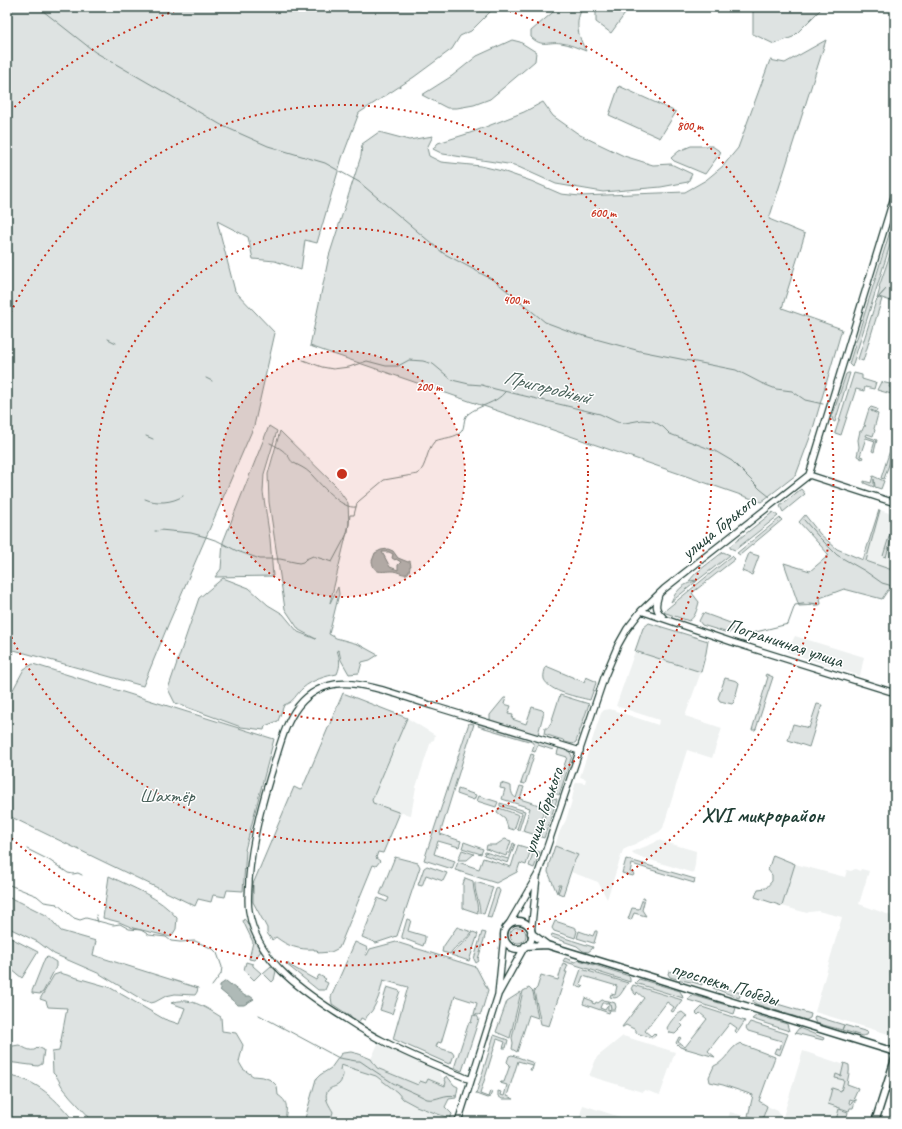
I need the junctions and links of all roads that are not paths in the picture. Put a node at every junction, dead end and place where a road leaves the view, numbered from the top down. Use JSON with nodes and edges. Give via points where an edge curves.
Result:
{"nodes":[{"id":1,"x":895,"y":194,"type":"edge"},
{"id":2,"x":809,"y":475,"type":"junction"},
{"id":3,"x":895,"y":503,"type":"edge"},
{"id":4,"x":659,"y":594,"type":"junction"},
{"id":5,"x":641,"y":611,"type":"junction"},
{"id":6,"x":637,"y":617,"type":"junction"},
{"id":7,"x":666,"y":620,"type":"junction"},
{"id":8,"x":895,"y":693,"type":"edge"},
{"id":9,"x":580,"y":751,"type":"junction"},
{"id":10,"x":538,"y":874,"type":"junction"},
{"id":11,"x":509,"y":924,"type":"junction"},
{"id":12,"x":532,"y":933,"type":"junction"},
{"id":13,"x":504,"y":936,"type":"junction"},
{"id":14,"x":547,"y":944,"type":"junction"},
{"id":15,"x":525,"y":946,"type":"junction"},
{"id":16,"x":498,"y":994,"type":"junction"},
{"id":17,"x":895,"y":1052,"type":"edge"},
{"id":18,"x":895,"y":1059,"type":"edge"},
{"id":19,"x":471,"y":1080,"type":"junction"},
{"id":20,"x":458,"y":1122,"type":"edge"},
{"id":21,"x":875,"y":1122,"type":"edge"}],
"edges":[{"from":1,"to":2,"type":"main road"},
{"from":2,"to":3,"type":"main road"},
{"from":2,"to":4,"type":"main road","name":"улица Горького"},
{"from":4,"to":5,"type":"main road","name":"улица Горького"},
{"from":4,"to":7,"type":"main road","via":[[657,611]]},
{"from":5,"to":6,"type":"main road","name":"улица Горького"},
{"from":5,"to":7,"type":"main road","name":"Пограничная улица"},
{"from":6,"to":7,"type":"main road","name":"Пограничная улица"},
{"from":6,"to":9,"type":"main road","name":"улица Горького","via":[[618,645],[604,678]]},
{"from":7,"to":8,"type":"main road","name":"Пограничная улица"},
{"from":9,"to":10,"type":"main road","name":"улица Горького"},
{"from":9,"to":19,"type":"main road","via":[[388,692],[344,683],[328,686],[307,696],[288,720],[282,737],[255,836],[250,865],[249,913],[258,939],[290,979],[308,994],[385,1042]]},
{"from":10,"to":11,"type":"main road","name":"улица Горького"},
{"from":10,"to":12,"type":"main road","name":"улица Горького"},
{"from":11,"to":12,"type":"main road","via":[[521,922],[528,926]]},
{"from":11,"to":13,"type":"main road"},
{"from":12,"to":14,"type":"main road","name":"проспект Победы"},
{"from":12,"to":15,"type":"main road","via":[[530,941]]},
{"from":13,"to":15,"type":"main road","via":[[512,947]]},
{"from":13,"to":16,"type":"main road"},
{"from":14,"to":15,"type":"main road","name":"проспект Победы"},
{"from":14,"to":17,"type":"main road","name":"проспект Победы"},
{"from":15,"to":16,"type":"main road"},
{"from":16,"to":19,"type":"main road"},
{"from":18,"to":21,"type":"main road"},
{"from":19,"to":20,"type":"main road"}]}
